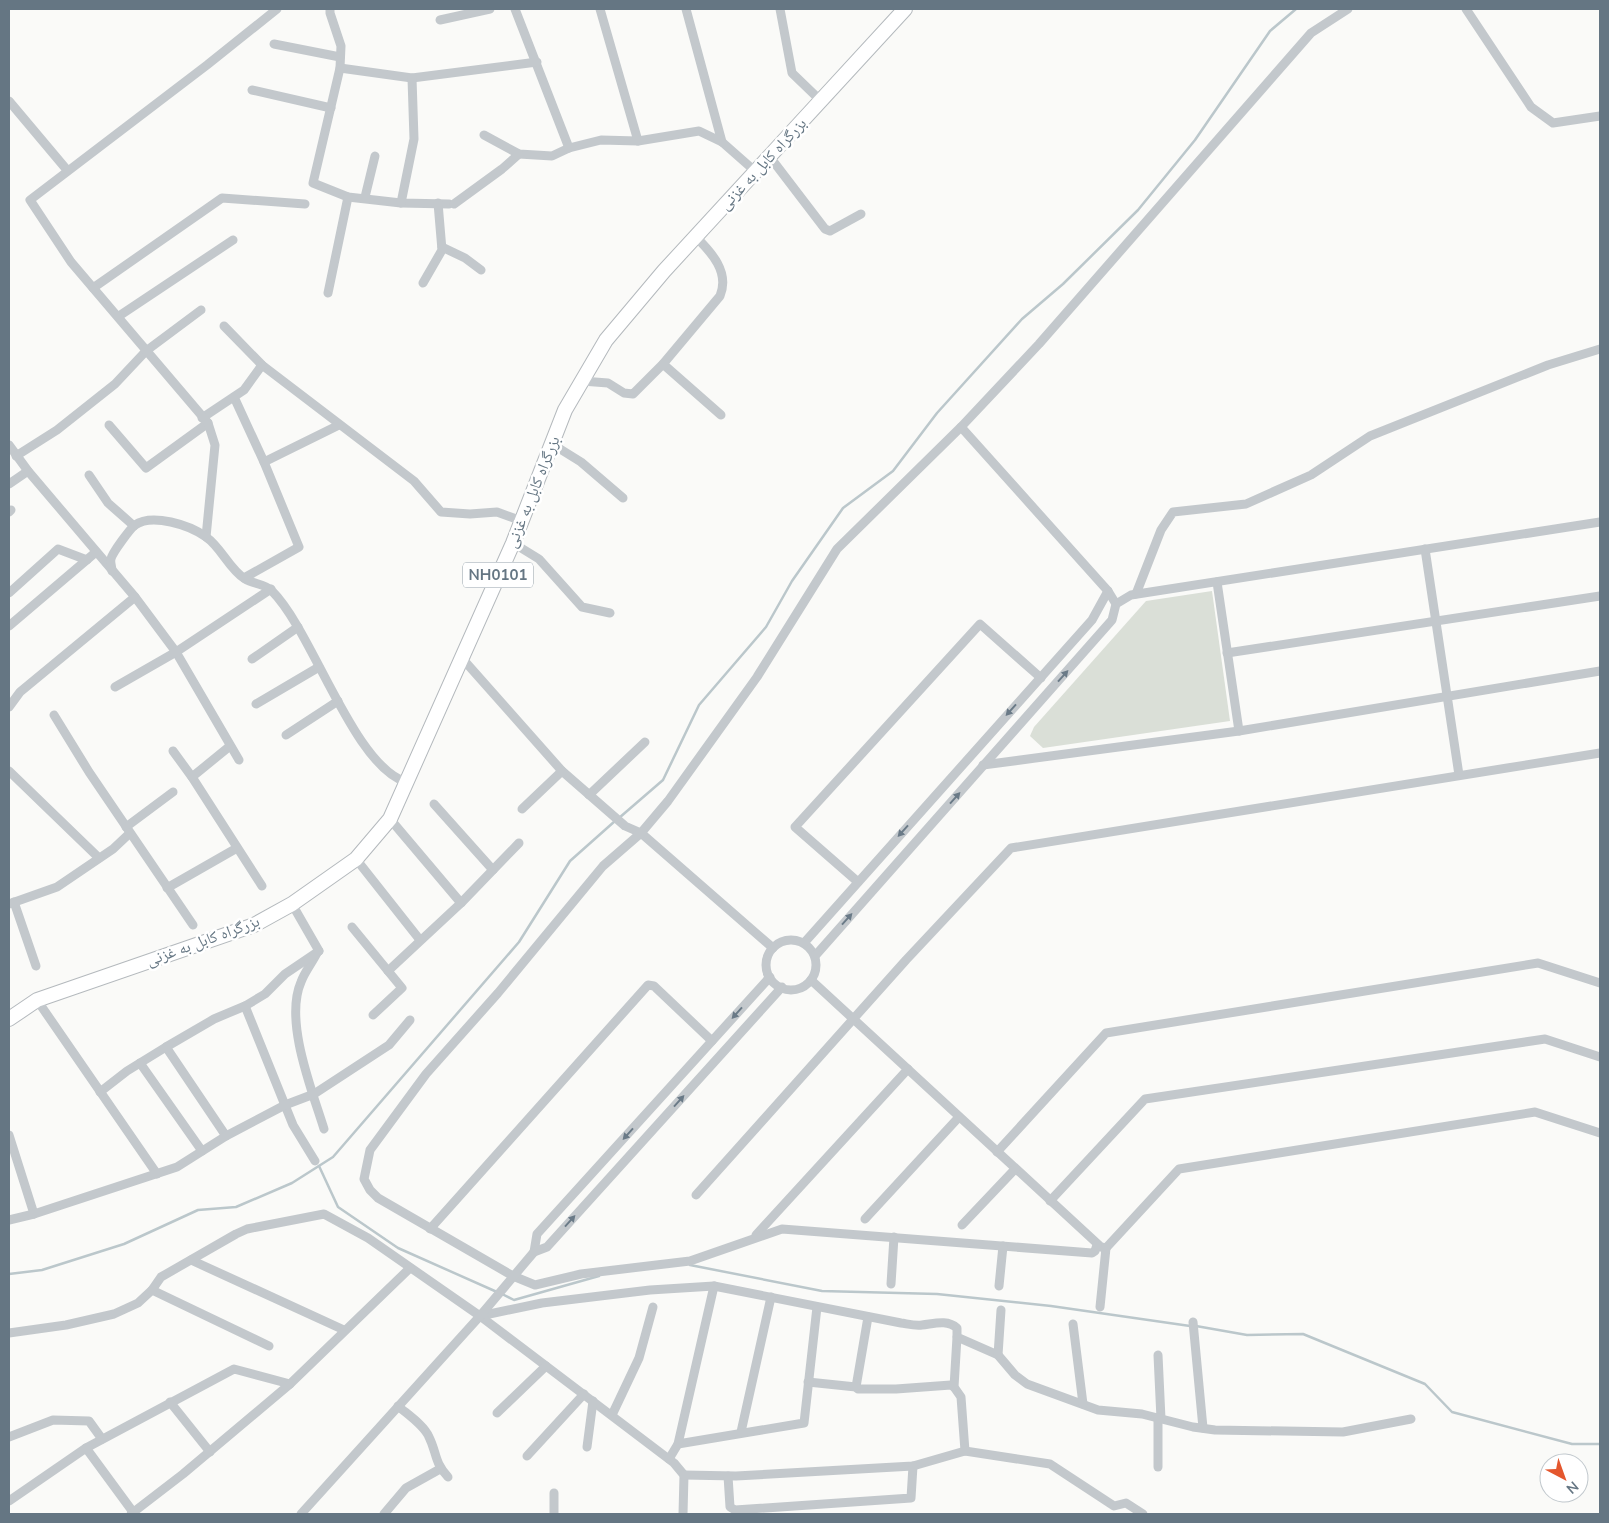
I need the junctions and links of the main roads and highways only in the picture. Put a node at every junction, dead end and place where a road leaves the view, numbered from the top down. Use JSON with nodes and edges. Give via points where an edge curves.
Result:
{"nodes":[{"id":1,"x":905,"y":9,"type":"edge"},
{"id":2,"x":9,"y":1019,"type":"edge"}],
"edges":[{"from":1,"to":2,"type":"highway","name":"بزرگراه کابل به غزنی","number":"NH0101","via":[[606,340],[565,410],[513,543],[390,819],[356,859],[292,904],[254,925],[38,1000]]}]}
